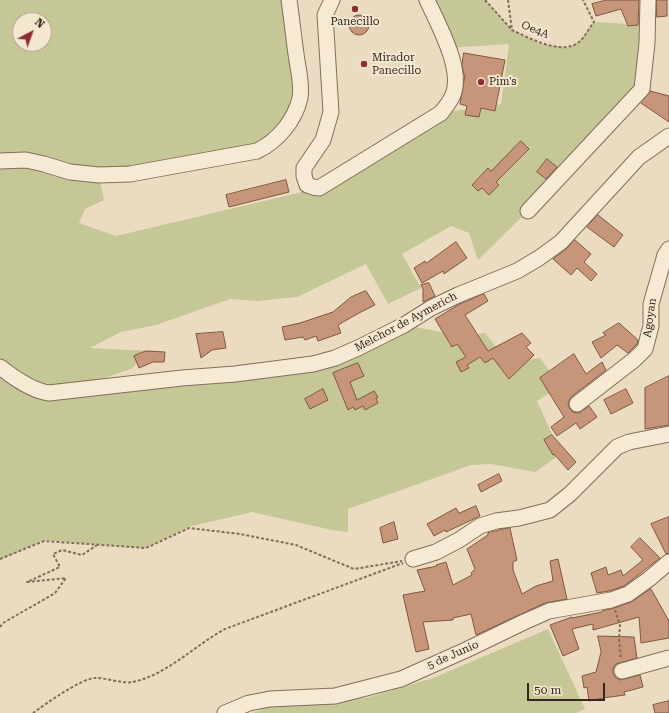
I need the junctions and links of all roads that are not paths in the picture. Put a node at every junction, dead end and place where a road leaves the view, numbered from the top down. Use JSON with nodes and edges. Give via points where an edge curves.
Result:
{"nodes":[{"id":1,"x":332,"y":0,"type":"edge"},
{"id":2,"x":427,"y":0,"type":"edge"},
{"id":3,"x":648,"y":0,"type":"edge"},
{"id":4,"x":290,"y":3,"type":"edge"},
{"id":5,"x":669,"y":136,"type":"edge"},
{"id":6,"x":0,"y":161,"type":"edge"},
{"id":7,"x":528,"y":211,"type":"dead end"},
{"id":8,"x":669,"y":249,"type":"edge"},
{"id":9,"x":0,"y":367,"type":"edge"},
{"id":10,"x":577,"y":404,"type":"dead end"},
{"id":11,"x":669,"y":434,"type":"edge"},
{"id":12,"x":413,"y":559,"type":"road end"},
{"id":13,"x":669,"y":562,"type":"edge"},
{"id":14,"x":669,"y":658,"type":"edge"},
{"id":15,"x":622,"y":671,"type":"road end"},
{"id":16,"x":224,"y":713,"type":"edge"}],
"edges":[{"from":1,"to":2,"type":"street","via":[[326,15],[331,112],[323,140],[304,168],[307,184],[319,188],[441,113],[453,96],[456,75],[449,50]]},
{"from":3,"to":7,"type":"street","via":[[642,89]]},
{"from":4,"to":6,"type":"street","via":[[300,96],[289,122],[277,138],[266,147],[257,151],[130,174],[89,174],[70,172],[26,160]]},
{"from":5,"to":9,"type":"street","name":"Melchor de Aymerich","via":[[639,157],[561,242],[539,258],[517,271],[431,308],[381,338],[335,358],[313,364],[235,374],[49,393],[37,390]]},
{"from":8,"to":10,"type":"street","name":"Agoyan","via":[[651,304],[651,326],[645,349]]},
{"from":11,"to":12,"type":"street","via":[[617,447],[570,494],[550,510],[519,518],[496,520],[480,526],[436,552]]},
{"from":13,"to":16,"type":"street","name":"5 de Junio","via":[[628,594],[611,600],[549,611],[401,679],[335,696],[270,699],[249,703]]},
{"from":14,"to":15,"type":"street"}]}
